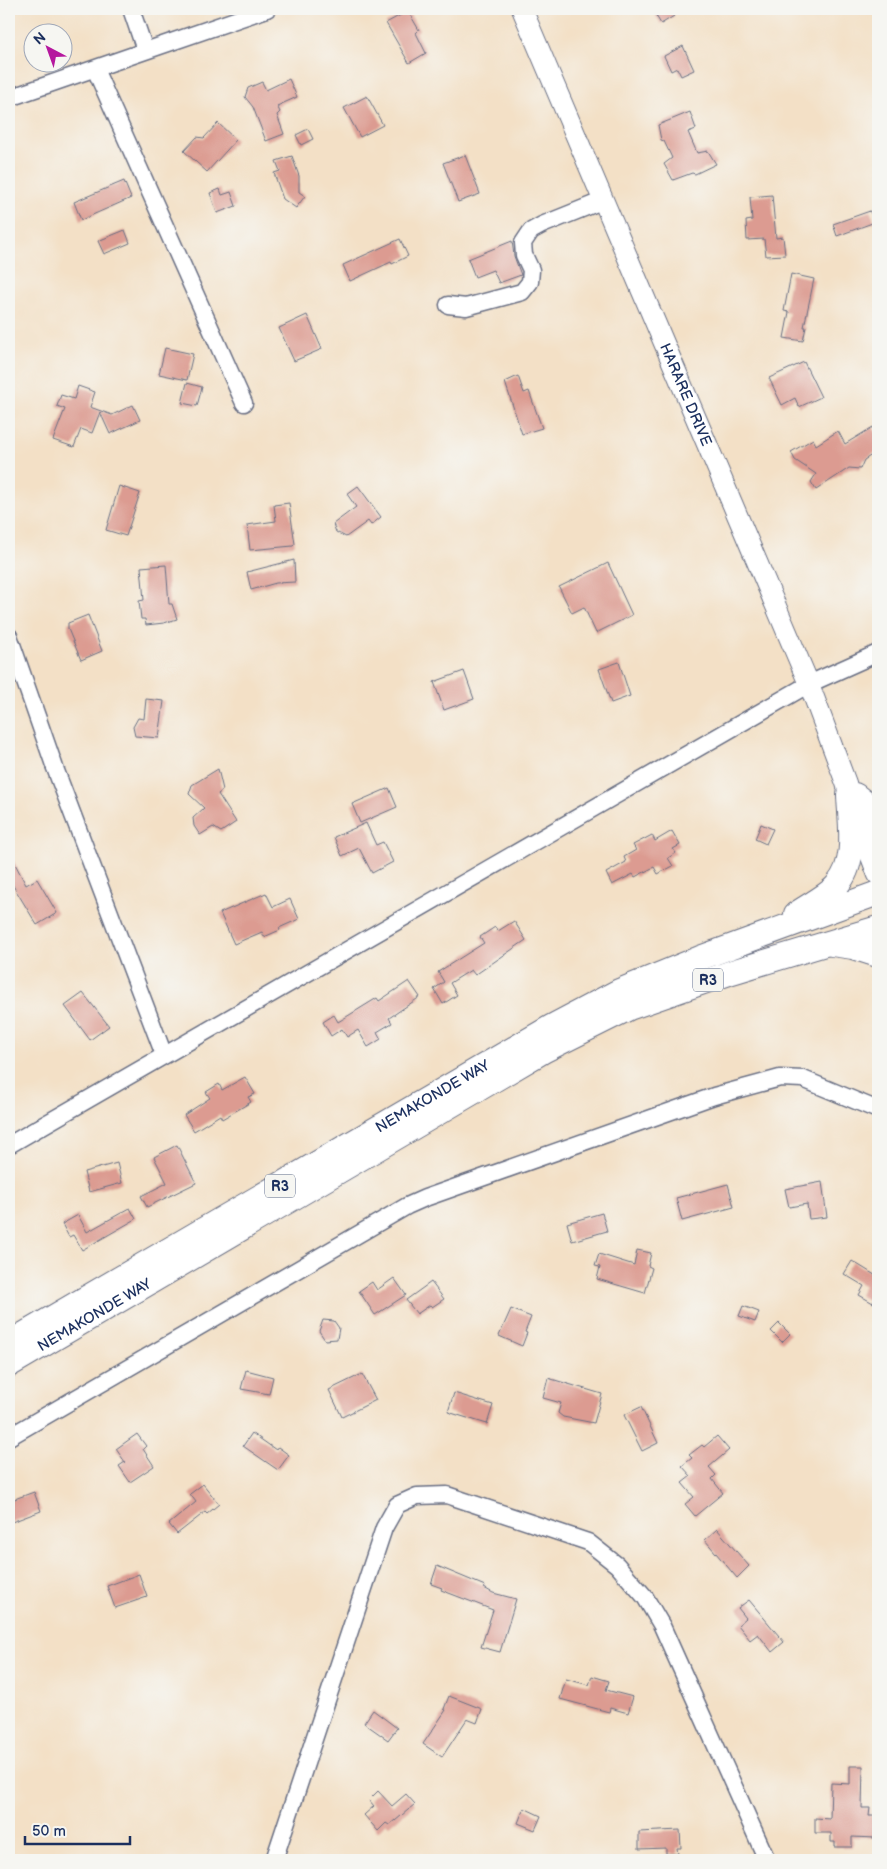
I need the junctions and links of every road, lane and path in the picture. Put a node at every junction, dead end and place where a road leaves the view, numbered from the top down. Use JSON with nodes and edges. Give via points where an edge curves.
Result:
{"nodes":[{"id":1,"x":131,"y":9,"type":"edge"},
{"id":2,"x":267,"y":9,"type":"edge"},
{"id":3,"x":522,"y":9,"type":"edge"},
{"id":4,"x":145,"y":50,"type":"junction"},
{"id":5,"x":95,"y":69,"type":"junction"},
{"id":6,"x":9,"y":98,"type":"edge"},
{"id":7,"x":604,"y":200,"type":"junction"},
{"id":8,"x":448,"y":305,"type":"dead end"},
{"id":9,"x":244,"y":403,"type":"dead end"},
{"id":10,"x":9,"y":636,"type":"edge"},
{"id":11,"x":878,"y":652,"type":"edge"},
{"id":12,"x":809,"y":684,"type":"junction"},
{"id":13,"x":850,"y":791,"type":"junction"},
{"id":14,"x":878,"y":813,"type":"edge"},
{"id":15,"x":878,"y":832,"type":"edge"},
{"id":16,"x":878,"y":875,"type":"edge"},
{"id":17,"x":878,"y":893,"type":"edge"},
{"id":18,"x":878,"y":928,"type":"edge"},
{"id":19,"x":763,"y":936,"type":"junction"},
{"id":20,"x":828,"y":943,"type":"junction"},
{"id":21,"x":878,"y":956,"type":"edge"},
{"id":22,"x":164,"y":1055,"type":"junction"},
{"id":23,"x":878,"y":1110,"type":"edge"},
{"id":24,"x":9,"y":1145,"type":"edge"},
{"id":25,"x":9,"y":1344,"type":"edge"},
{"id":26,"x":9,"y":1365,"type":"edge"},
{"id":27,"x":9,"y":1437,"type":"edge"},
{"id":28,"x":274,"y":1860,"type":"edge"},
{"id":29,"x":767,"y":1860,"type":"edge"}],
"edges":[{"from":1,"to":4,"type":"street"},
{"from":2,"to":4,"type":"street"},
{"from":3,"to":7,"type":"main road","name":"HARARE DRIVE"},
{"from":4,"to":5,"type":"street"},
{"from":5,"to":6,"type":"street"},
{"from":5,"to":9,"type":"street"},
{"from":7,"to":8,"type":"street","via":[[531,231],[523,243],[531,270],[530,282],[522,292],[466,307]]},
{"from":7,"to":12,"type":"main road","name":"HARARE DRIVE"},
{"from":10,"to":22,"type":"street","via":[[55,768]]},
{"from":11,"to":12,"type":"street"},
{"from":12,"to":13,"type":"main road","name":"HARARE DRIVE"},
{"from":12,"to":22,"type":"street"},
{"from":13,"to":14,"type":"highway"},
{"from":13,"to":15,"type":"main road","name":"HARARE DRIVE"},
{"from":13,"to":16,"type":"main road","name":"HARARE DRIVE","via":[[855,815]]},
{"from":13,"to":19,"type":"highway","via":[[851,843],[845,873],[837,886]]},
{"from":17,"to":19,"type":"highway","name":"NEMAKONDE WAY","number":"R3"},
{"from":18,"to":20,"type":"highway","name":"NEMAKONDE WAY","number":"R3"},
{"from":19,"to":25,"type":"highway","name":"NEMAKONDE WAY","number":"R3","via":[[619,991],[551,1027]]},
{"from":20,"to":21,"type":"highway"},
{"from":20,"to":26,"type":"highway","name":"NEMAKONDE WAY","number":"R3","via":[[700,983],[589,1026]]},
{"from":22,"to":24,"type":"street"},
{"from":23,"to":27,"type":"street","via":[[802,1079],[780,1078],[714,1096],[425,1198]]},
{"from":28,"to":29,"type":"street","via":[[384,1528],[397,1505],[417,1496],[447,1495],[588,1542],[617,1565],[645,1597],[662,1626]]}]}
